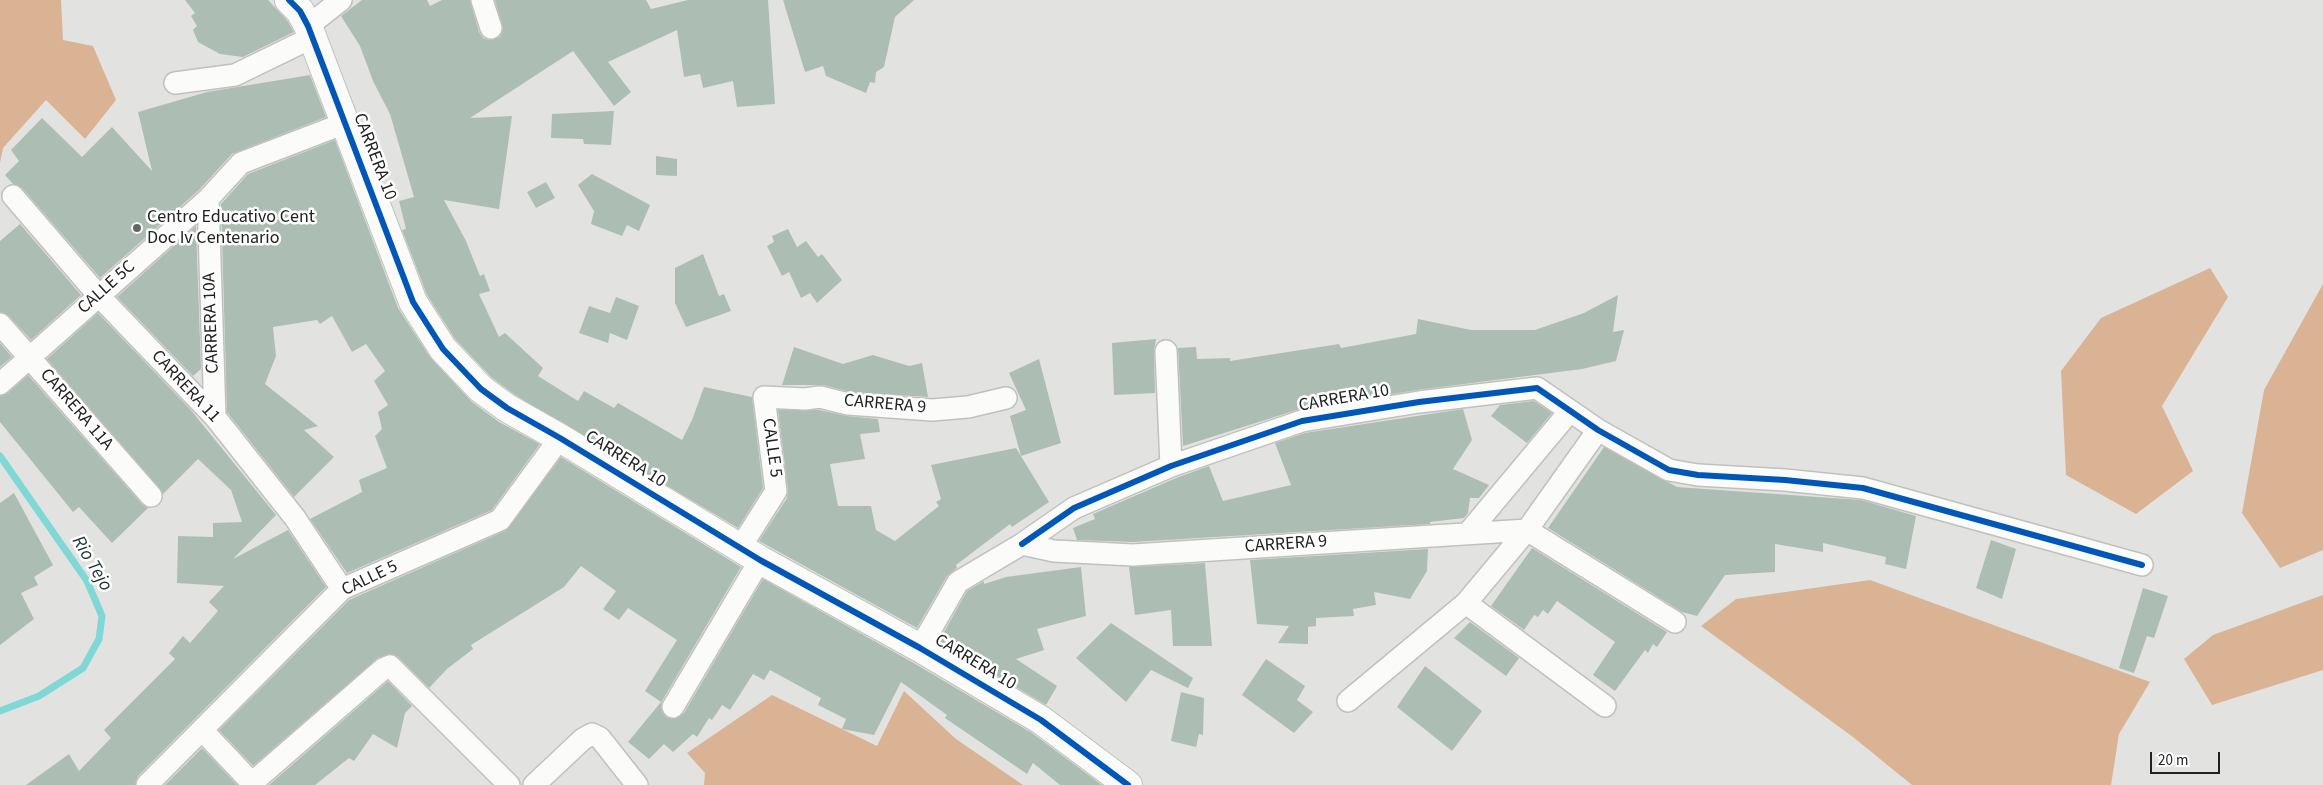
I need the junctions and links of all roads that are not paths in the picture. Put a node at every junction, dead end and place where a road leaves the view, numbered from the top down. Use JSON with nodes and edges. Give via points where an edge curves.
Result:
{"nodes":[{"id":1,"x":289,"y":0,"type":"edge"},
{"id":2,"x":341,"y":0,"type":"edge"},
{"id":3,"x":482,"y":0,"type":"edge"},
{"id":4,"x":491,"y":28,"type":"dead end"},
{"id":5,"x":310,"y":32,"type":"junction"},
{"id":6,"x":175,"y":82,"type":"dead end"},
{"id":7,"x":345,"y":123,"type":"junction"},
{"id":8,"x":13,"y":196,"type":"dead end"},
{"id":9,"x":208,"y":198,"type":"junction"},
{"id":10,"x":98,"y":295,"type":"junction"},
{"id":11,"x":0,"y":324,"type":"edge"},
{"id":12,"x":1166,"y":351,"type":"dead end"},
{"id":13,"x":30,"y":358,"type":"junction"},
{"id":14,"x":0,"y":384,"type":"edge"},
{"id":15,"x":764,"y":396,"type":"joint"},
{"id":16,"x":1006,"y":398,"type":"dead end"},
{"id":17,"x":1570,"y":411,"type":"junction"},
{"id":18,"x":215,"y":417,"type":"junction"},
{"id":19,"x":1598,"y":430,"type":"junction"},
{"id":20,"x":560,"y":438,"type":"junction"},
{"id":21,"x":1171,"y":466,"type":"junction"},
{"id":22,"x":151,"y":496,"type":"dead end"},
{"id":23,"x":1527,"y":530,"type":"junction"},
{"id":24,"x":1469,"y":532,"type":"junction"},
{"id":25,"x":1022,"y":544,"type":"junction"},
{"id":26,"x":750,"y":554,"type":"junction"},
{"id":27,"x":2142,"y":565,"type":"dead end"},
{"id":28,"x":342,"y":589,"type":"junction"},
{"id":29,"x":1466,"y":603,"type":"junction"},
{"id":30,"x":1675,"y":622,"type":"dead end"},
{"id":31,"x":920,"y":648,"type":"junction"},
{"id":32,"x":1348,"y":701,"type":"dead end"},
{"id":33,"x":1606,"y":706,"type":"dead end"},
{"id":34,"x":674,"y":707,"type":"dead end"},
{"id":35,"x":203,"y":731,"type":"junction"},
{"id":36,"x":147,"y":785,"type":"edge"},
{"id":37,"x":509,"y":785,"type":"edge"},
{"id":38,"x":534,"y":785,"type":"edge"},
{"id":39,"x":637,"y":785,"type":"edge"},
{"id":40,"x":1128,"y":785,"type":"edge"}],
"edges":[{"from":1,"to":5,"type":"street","name":"CARRERA 10","via":[[300,11]]},
{"from":2,"to":5,"type":"street"},
{"from":3,"to":4,"type":"street"},
{"from":5,"to":6,"type":"street","via":[[235,75]]},
{"from":5,"to":7,"type":"street","name":"CARRERA 10"},
{"from":7,"to":9,"type":"street","name":"CALLE 5C","via":[[241,163]]},
{"from":7,"to":20,"type":"street","name":"CARRERA 10","via":[[413,302],[443,349],[481,389]]},
{"from":8,"to":10,"type":"street","name":"CARRERA 11"},
{"from":9,"to":10,"type":"street","name":"CALLE 5C"},
{"from":9,"to":18,"type":"street","name":"CARRERA 10A"},
{"from":10,"to":13,"type":"street","name":"CALLE 5C"},
{"from":10,"to":18,"type":"street","name":"CARRERA 11"},
{"from":11,"to":13,"type":"street","name":"CARRERA 11A"},
{"from":12,"to":21,"type":"street"},
{"from":13,"to":14,"type":"street","name":"CALLE 5C"},
{"from":13,"to":22,"type":"street","name":"CARRERA 11A"},
{"from":15,"to":16,"type":"street","name":"CARRERA 9","via":[[820,397],[848,404],[932,410],[968,407]]},
{"from":15,"to":26,"type":"street","name":"CALLE 5","via":[[776,491]]},
{"from":17,"to":19,"type":"street","name":"CARRERA 10"},
{"from":17,"to":21,"type":"street","name":"CARRERA 10","via":[[1537,388],[1419,402],[1302,421]]},
{"from":17,"to":24,"type":"street"},
{"from":18,"to":28,"type":"street","name":"CARRERA 11","via":[[295,518]]},
{"from":19,"to":23,"type":"street"},
{"from":19,"to":27,"type":"street","name":"CARRERA 10","via":[[1669,470],[1863,488]]},
{"from":20,"to":26,"type":"street","name":"CARRERA 10"},
{"from":20,"to":28,"type":"street","name":"CALLE 5","via":[[500,520]]},
{"from":21,"to":25,"type":"street","name":"CARRERA 10","via":[[1074,508]]},
{"from":23,"to":24,"type":"street","name":"CARRERA 9"},
{"from":23,"to":29,"type":"street"},
{"from":23,"to":30,"type":"street"},
{"from":24,"to":25,"type":"street","name":"CARRERA 9","via":[[1133,555],[1054,552]]},
{"from":25,"to":31,"type":"street","via":[[958,582]]},
{"from":26,"to":31,"type":"street","name":"CARRERA 10"},
{"from":26,"to":34,"type":"street","name":"CALLE 5"},
{"from":28,"to":35,"type":"street","name":"CALLE 5"},
{"from":29,"to":32,"type":"street"},
{"from":29,"to":33,"type":"street"},
{"from":31,"to":40,"type":"street","name":"CARRERA 10","via":[[1041,720]]},
{"from":35,"to":36,"type":"street","name":"CALLE 5"},
{"from":35,"to":37,"type":"street","via":[[252,783],[390,666]]},
{"from":38,"to":39,"type":"street","via":[[592,734],[600,738]]}]}
